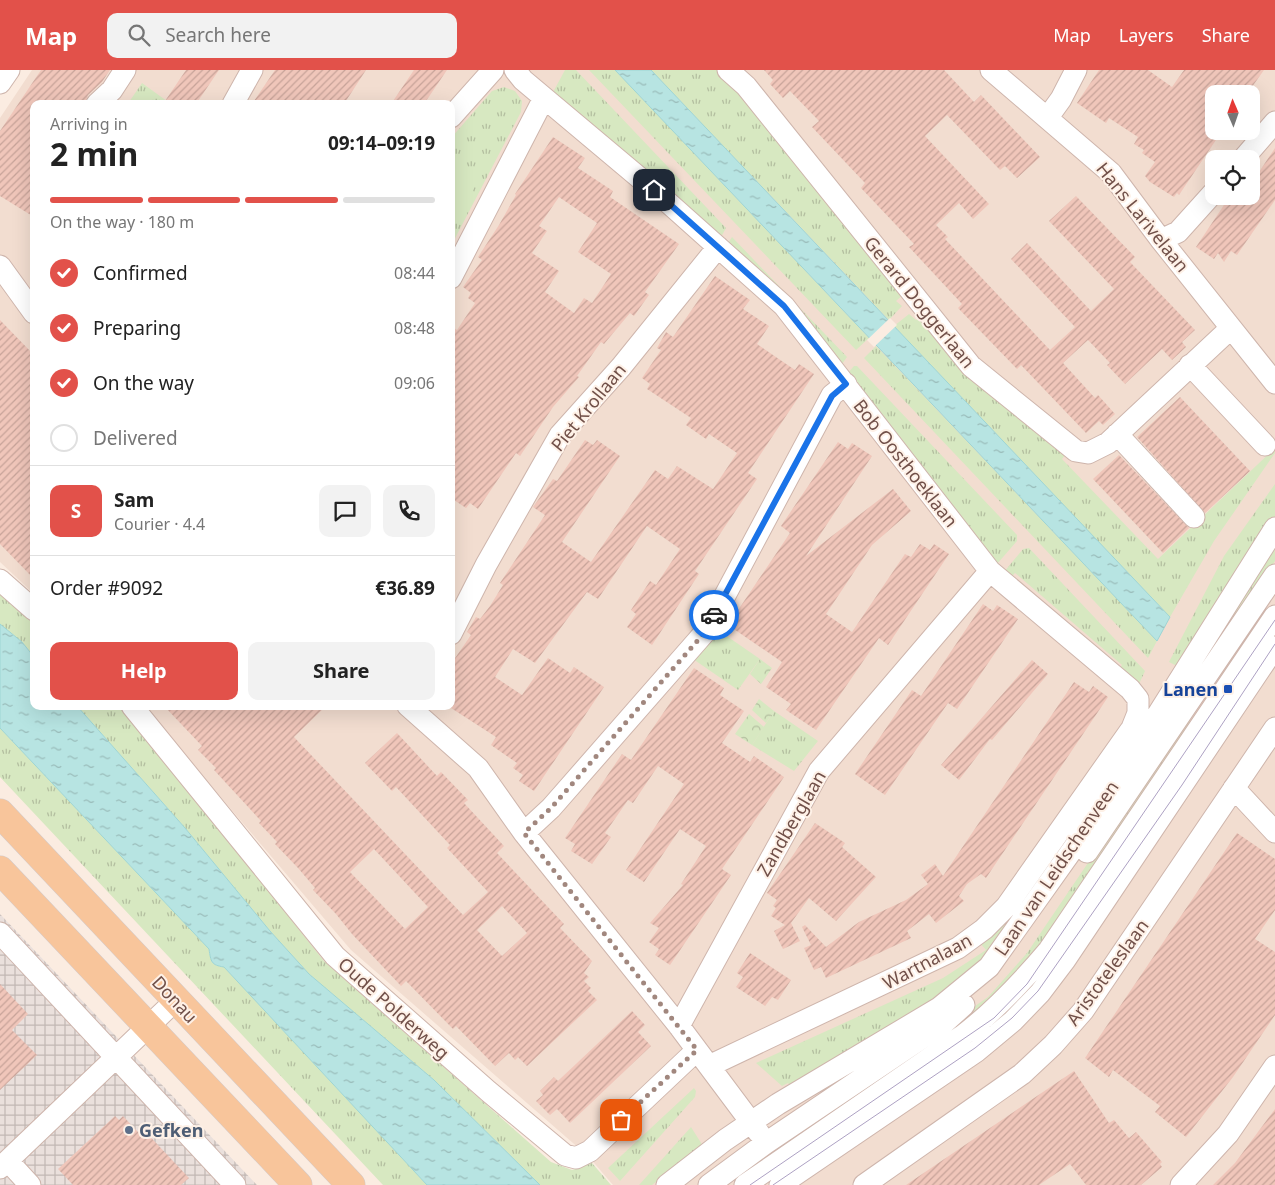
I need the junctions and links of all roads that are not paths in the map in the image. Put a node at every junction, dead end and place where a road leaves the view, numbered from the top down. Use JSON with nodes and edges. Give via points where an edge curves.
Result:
{"nodes":[{"id":1,"x":9,"y":70,"type":"edge"},
{"id":2,"x":125,"y":70,"type":"edge"},
{"id":3,"x":252,"y":70,"type":"edge"},
{"id":4,"x":493,"y":70,"type":"edge"},
{"id":5,"x":515,"y":70,"type":"edge"},
{"id":6,"x":991,"y":70,"type":"edge"},
{"id":7,"x":1076,"y":70,"type":"edge"},
{"id":8,"x":732,"y":71,"type":"edge"},
{"id":9,"x":0,"y":83,"type":"edge"},
{"id":10,"x":544,"y":98,"type":"junction"},
{"id":11,"x":101,"y":100,"type":"edge"},
{"id":12,"x":235,"y":100,"type":"edge"},
{"id":13,"x":455,"y":113,"type":"edge"},
{"id":14,"x":1048,"y":117,"type":"junction"},
{"id":15,"x":1275,"y":122,"type":"edge"},
{"id":16,"x":1251,"y":150,"type":"edge"},
{"id":17,"x":1205,"y":202,"type":"edge"},
{"id":18,"x":1161,"y":240,"type":"junction"},
{"id":19,"x":718,"y":247,"type":"junction"},
{"id":20,"x":0,"y":266,"type":"edge"},
{"id":21,"x":455,"y":270,"type":"edge"},
{"id":22,"x":30,"y":307,"type":"edge"},
{"id":23,"x":1230,"y":328,"type":"junction"},
{"id":24,"x":1190,"y":365,"type":"junction"},
{"id":25,"x":1275,"y":383,"type":"edge"},
{"id":26,"x":846,"y":384,"type":"junction"},
{"id":27,"x":1117,"y":434,"type":"junction"},
{"id":28,"x":1265,"y":446,"type":"dead end"},
{"id":29,"x":1194,"y":517,"type":"dead end"},
{"id":30,"x":1275,"y":528,"type":"edge"},
{"id":31,"x":990,"y":570,"type":"junction"},
{"id":32,"x":1275,"y":575,"type":"edge"},
{"id":33,"x":0,"y":580,"type":"edge"},
{"id":34,"x":30,"y":606,"type":"edge"},
{"id":35,"x":1275,"y":616,"type":"edge"},
{"id":36,"x":455,"y":626,"type":"edge"},
{"id":37,"x":1275,"y":647,"type":"edge"},
{"id":38,"x":135,"y":710,"type":"edge"},
{"id":39,"x":413,"y":710,"type":"edge"},
{"id":40,"x":1275,"y":728,"type":"edge"},
{"id":41,"x":1234,"y":788,"type":"junction"},
{"id":42,"x":0,"y":813,"type":"edge"},
{"id":43,"x":1275,"y":832,"type":"edge"},
{"id":44,"x":524,"y":833,"type":"junction"},
{"id":45,"x":0,"y":870,"type":"edge"},
{"id":46,"x":0,"y":933,"type":"edge"},
{"id":47,"x":176,"y":1000,"type":"junction"},
{"id":48,"x":679,"y":1026,"type":"junction"},
{"id":49,"x":148,"y":1028,"type":"junction"},
{"id":50,"x":116,"y":1058,"type":"junction"},
{"id":51,"x":703,"y":1058,"type":"junction"},
{"id":52,"x":1275,"y":1066,"type":"edge"},
{"id":53,"x":751,"y":1122,"type":"junction"},
{"id":54,"x":766,"y":1143,"type":"junction"},
{"id":55,"x":4,"y":1165,"type":"edge"},
{"id":56,"x":786,"y":1178,"type":"edge"},
{"id":57,"x":30,"y":1185,"type":"edge"},
{"id":58,"x":235,"y":1185,"type":"edge"},
{"id":59,"x":298,"y":1185,"type":"edge"},
{"id":60,"x":351,"y":1185,"type":"edge"},
{"id":61,"x":667,"y":1185,"type":"edge"},
{"id":62,"x":709,"y":1185,"type":"edge"},
{"id":63,"x":745,"y":1185,"type":"edge"},
{"id":64,"x":864,"y":1185,"type":"edge"},
{"id":65,"x":1181,"y":1185,"type":"edge"}],
"edges":[{"from":1,"to":9,"type":"street"},
{"from":2,"to":11,"type":"street"},
{"from":3,"to":12,"type":"street"},
{"from":4,"to":13,"type":"street"},
{"from":5,"to":10,"type":"street","name":"Bob Oosthoeklaan"},
{"from":6,"to":14,"type":"street","name":"Hans Larivelaan"},
{"from":7,"to":14,"type":"street"},
{"from":8,"to":27,"type":"street","name":"Gerard Doggerlaan","via":[[971,366],[1076,451],[1088,453],[1098,450]]},
{"from":10,"to":19,"type":"street","name":"Bob Oosthoeklaan"},
{"from":10,"to":21,"type":"street"},
{"from":14,"to":18,"type":"street","name":"Hans Larivelaan","via":[[1112,173]]},
{"from":15,"to":16,"type":"street"},
{"from":17,"to":18,"type":"street","via":[[1178,232]]},
{"from":18,"to":23,"type":"street","name":"Hans Larivelaan"},
{"from":19,"to":26,"type":"street","name":"Bob Oosthoeklaan","via":[[784,306]]},
{"from":19,"to":36,"type":"street","name":"Piet Krollaan","via":[[560,436]]},
{"from":20,"to":22,"type":"street"},
{"from":23,"to":24,"type":"street","name":"Gerard Doggerlaan"},
{"from":23,"to":25,"type":"street","name":"Hans Larivelaan"},
{"from":24,"to":27,"type":"street","name":"Gerard Doggerlaan"},
{"from":24,"to":28,"type":"street"},
{"from":26,"to":31,"type":"street","name":"Bob Oosthoeklaan"},
{"from":26,"to":44,"type":"street","via":[[832,396],[706,631],[551,808]]},
{"from":27,"to":29,"type":"street"},
{"from":30,"to":53,"type":"street","name":"Laan van Leidschenveen","via":[[1075,846],[989,967],[939,1008]]},
{"from":31,"to":48,"type":"street","name":"Zandberglaan","via":[[819,771]]},
{"from":31,"to":51,"type":"street","name":"Wartnalaan","via":[[1130,689],[1138,699],[1138,713],[1132,728],[1006,907],[984,929],[958,948]]},
{"from":32,"to":54,"type":"street","name":"Laan van Leidschenveen","via":[[1004,972],[944,1023]]},
{"from":33,"to":34,"type":"street"},
{"from":35,"to":56,"type":"street","name":"Laan van Leidschenveen","via":[[1049,950],[1024,980],[990,1015]]},
{"from":37,"to":56,"type":"street","name":"Laan van Leidschenveen","via":[[1071,952],[1040,993],[977,1051]]},
{"from":38,"to":51,"type":"street","name":"Oude Polderweg","via":[[335,956],[565,1155],[576,1158],[590,1151]]},
{"from":39,"to":44,"type":"street","via":[[478,768]]},
{"from":40,"to":41,"type":"street","name":"Aristoteleslaan"},
{"from":41,"to":43,"type":"street"},
{"from":41,"to":64,"type":"street","name":"Aristoteleslaan","via":[[1083,1011],[1053,1045],[1022,1074]]},
{"from":42,"to":47,"type":"main road","name":"Donau"},
{"from":44,"to":48,"type":"street"},
{"from":45,"to":49,"type":"main road"},
{"from":46,"to":50,"type":"street"},
{"from":47,"to":49,"type":"street"},
{"from":47,"to":60,"type":"main road","name":"Donau"},
{"from":48,"to":51,"type":"street"},
{"from":49,"to":50,"type":"street"},
{"from":49,"to":59,"type":"main road"},
{"from":50,"to":55,"type":"street"},
{"from":50,"to":58,"type":"street"},
{"from":51,"to":53,"type":"street"},
{"from":52,"to":65,"type":"street","via":[[1228,1134]]},
{"from":53,"to":54,"type":"street"},
{"from":53,"to":61,"type":"street","name":"Laan van Leidschenveen"},
{"from":54,"to":56,"type":"street"},
{"from":54,"to":62,"type":"street","name":"Laan van Leidschenveen"},
{"from":55,"to":57,"type":"street"},
{"from":56,"to":63,"type":"street","name":"Laan van Leidschenveen"}]}
